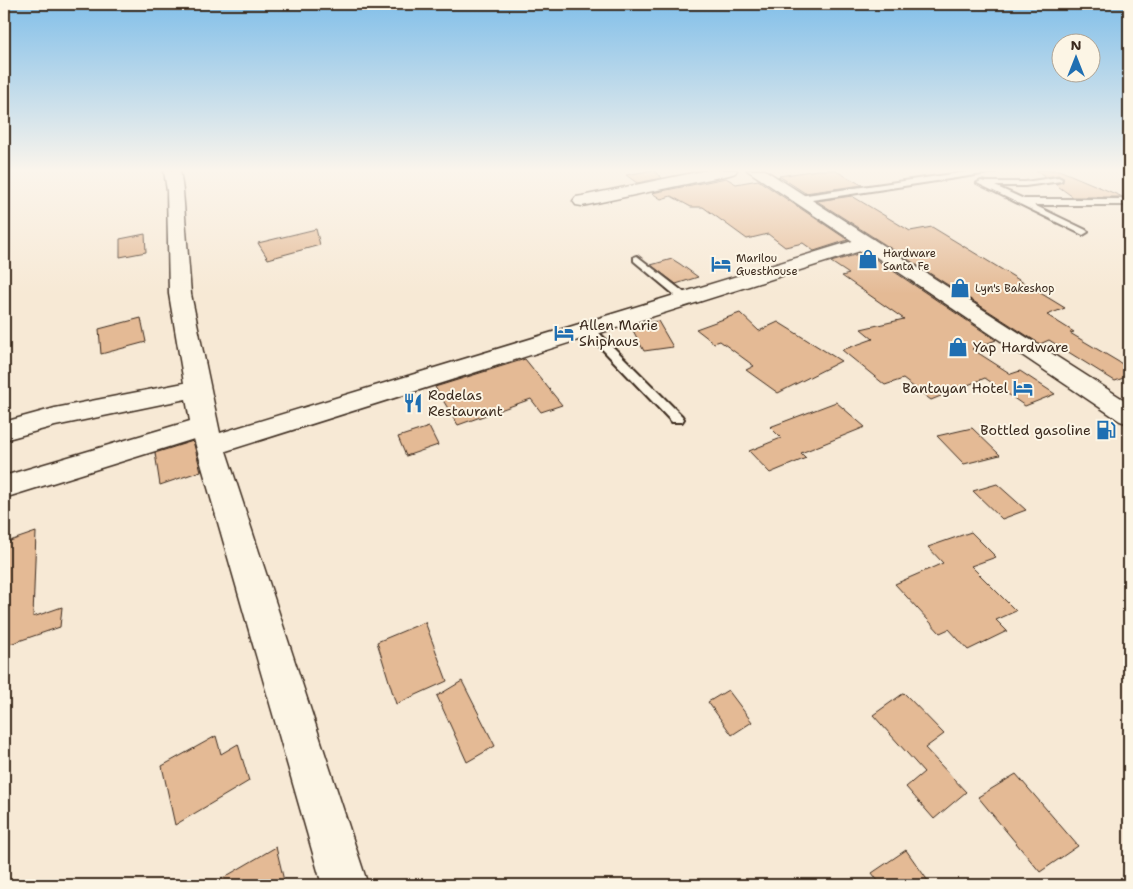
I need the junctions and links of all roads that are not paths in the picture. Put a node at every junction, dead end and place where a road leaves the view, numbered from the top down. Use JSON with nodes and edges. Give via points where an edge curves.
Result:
{"nodes":[{"id":1,"x":176,"y":211,"type":"edge"},
{"id":2,"x":818,"y":211,"type":"edge"},
{"id":3,"x":1042,"y":211,"type":"edge"},
{"id":4,"x":1083,"y":232,"type":"dead end"},
{"id":5,"x":866,"y":244,"type":"junction"},
{"id":6,"x":638,"y":259,"type":"dead end"},
{"id":7,"x":686,"y":300,"type":"junction"},
{"id":8,"x":589,"y":329,"type":"junction"},
{"id":9,"x":197,"y":389,"type":"junction"},
{"id":10,"x":1129,"y":414,"type":"edge"},
{"id":11,"x":676,"y":419,"type":"dead end"},
{"id":12,"x":4,"y":431,"type":"edge"},
{"id":13,"x":207,"y":436,"type":"junction"},
{"id":14,"x":4,"y":487,"type":"edge"},
{"id":15,"x":345,"y":885,"type":"edge"}],
"edges":[{"from":1,"to":9,"type":"street","via":[[180,294]]},
{"from":2,"to":5,"type":"street"},
{"from":3,"to":4,"type":"lane"},
{"from":5,"to":7,"type":"street"},
{"from":5,"to":10,"type":"street"},
{"from":6,"to":7,"type":"lane"},
{"from":7,"to":8,"type":"street"},
{"from":8,"to":11,"type":"lane"},
{"from":8,"to":13,"type":"street"},
{"from":9,"to":12,"type":"street","via":[[55,417]]},
{"from":9,"to":13,"type":"street"},
{"from":13,"to":14,"type":"street"},
{"from":13,"to":15,"type":"street"}]}
